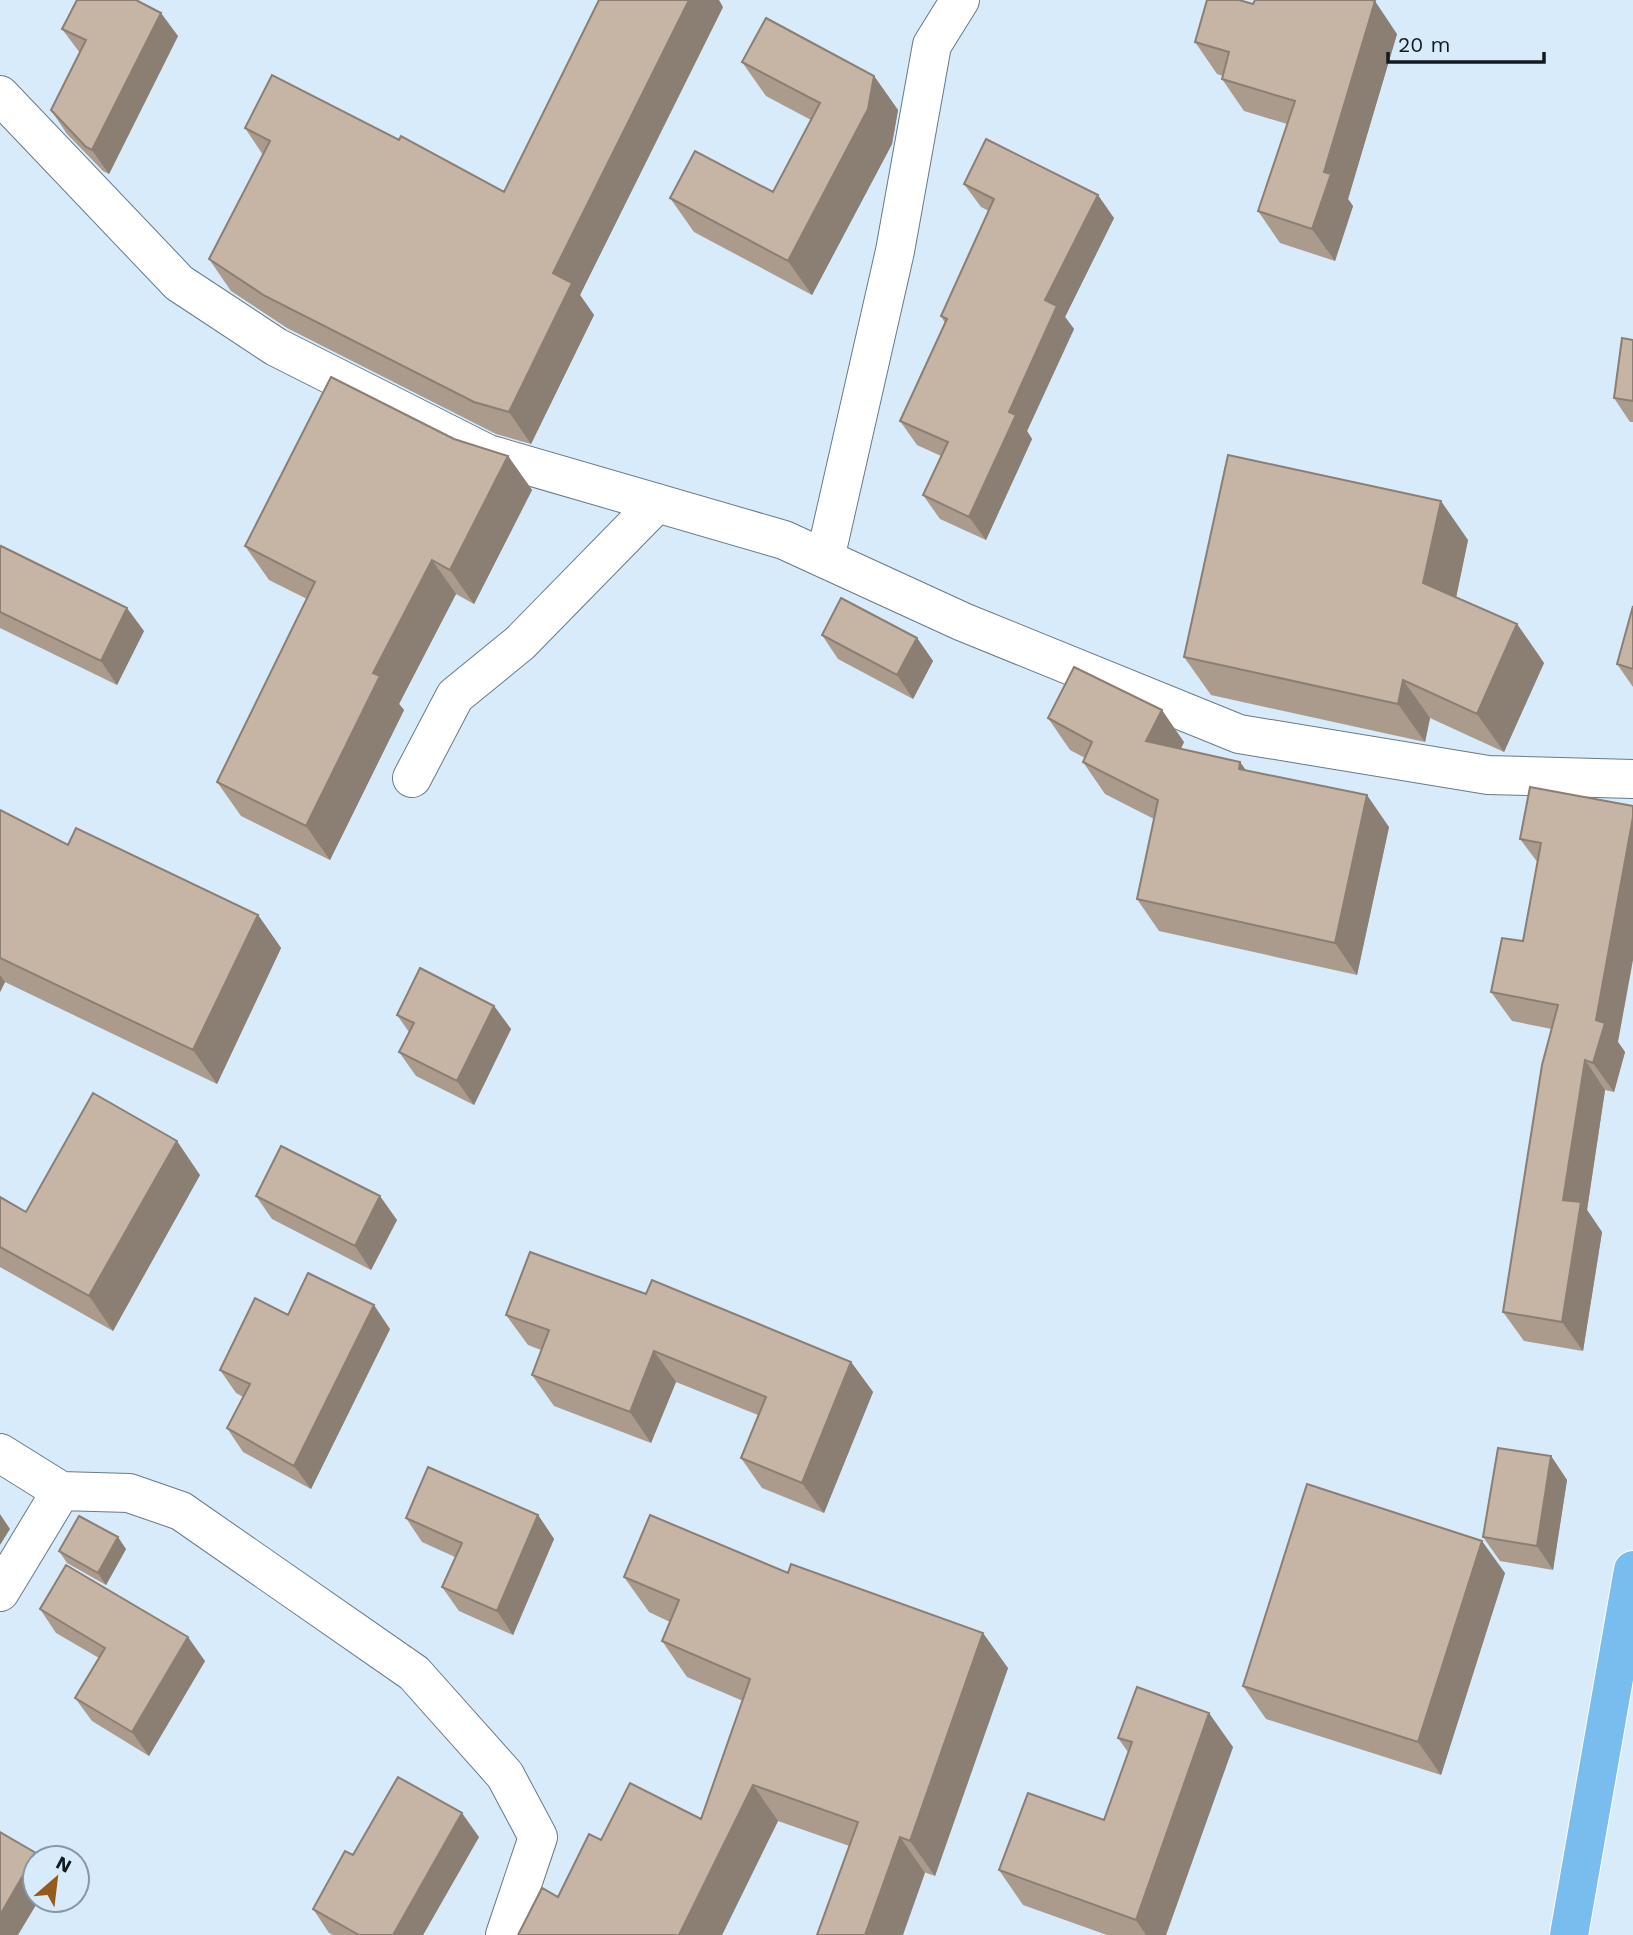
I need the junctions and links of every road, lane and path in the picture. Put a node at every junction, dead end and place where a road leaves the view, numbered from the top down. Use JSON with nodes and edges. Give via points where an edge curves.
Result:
{"nodes":[{"id":1,"x":960,"y":0,"type":"edge"},
{"id":2,"x":0,"y":95,"type":"edge"},
{"id":3,"x":657,"y":503,"type":"junction"},
{"id":4,"x":825,"y":559,"type":"junction"},
{"id":5,"x":412,"y":778,"type":"dead end"},
{"id":6,"x":1633,"y":779,"type":"edge"},
{"id":7,"x":0,"y":1453,"type":"edge"},
{"id":8,"x":61,"y":1492,"type":"junction"},
{"id":9,"x":1633,"y":1570,"type":"edge"},
{"id":10,"x":0,"y":1592,"type":"edge"},
{"id":11,"x":505,"y":1935,"type":"edge"},
{"id":12,"x":1569,"y":1935,"type":"edge"}],
"edges":[{"from":1,"to":4,"type":"street","via":[[932,45],[895,251]]},
{"from":2,"to":3,"type":"street","via":[[179,283],[276,348],[488,454]]},
{"from":3,"to":4,"type":"street","via":[[784,540]]},
{"from":3,"to":5,"type":"street","via":[[520,643],[455,696]]},
{"from":4,"to":6,"type":"street","via":[[963,622],[1238,734],[1488,775]]},
{"from":7,"to":8,"type":"street"},
{"from":8,"to":10,"type":"street"},
{"from":8,"to":11,"type":"street","via":[[129,1493],[181,1511],[414,1673],[505,1775],[538,1837]]},
{"from":9,"to":12,"type":"highway"}]}
